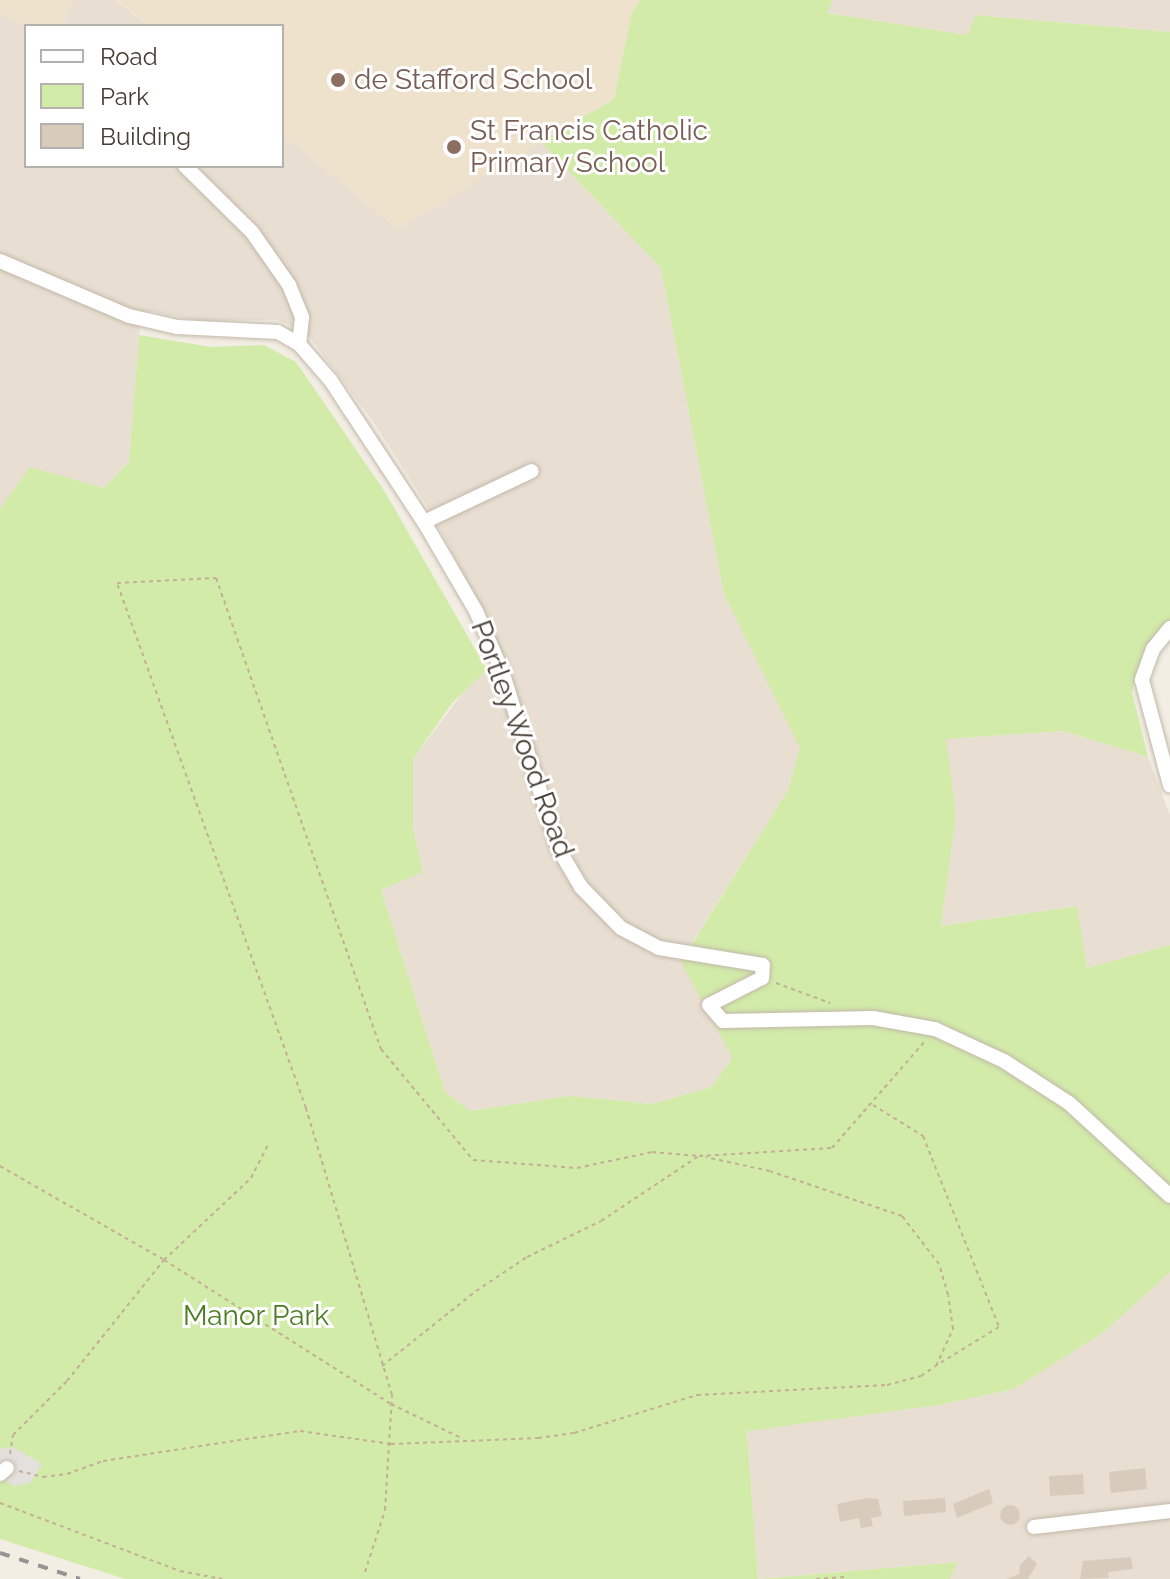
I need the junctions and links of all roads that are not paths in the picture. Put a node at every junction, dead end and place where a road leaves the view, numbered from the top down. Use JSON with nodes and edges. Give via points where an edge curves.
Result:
{"nodes":[{"id":1,"x":187,"y":168,"type":"edge"},
{"id":2,"x":0,"y":261,"type":"edge"},
{"id":3,"x":299,"y":344,"type":"junction"},
{"id":4,"x":532,"y":471,"type":"dead end"},
{"id":5,"x":424,"y":522,"type":"junction"},
{"id":6,"x":1170,"y":628,"type":"edge"},
{"id":7,"x":1170,"y":647,"type":"edge"},
{"id":8,"x":1153,"y":649,"type":"junction"},
{"id":9,"x":1170,"y":785,"type":"edge"},
{"id":10,"x":1170,"y":1196,"type":"edge"},
{"id":11,"x":1170,"y":1511,"type":"edge"},
{"id":12,"x":1034,"y":1527,"type":"dead end"}],
"edges":[{"from":1,"to":3,"type":"street","via":[[252,232],[289,285],[302,317]]},
{"from":2,"to":3,"type":"street","name":"Portley Wood Road","via":[[129,316],[177,327],[278,332]]},
{"from":3,"to":5,"type":"street","name":"Portley Wood Road","via":[[331,381]]},
{"from":4,"to":5,"type":"street"},
{"from":5,"to":10,"type":"street","name":"Portley Wood Road","via":[[476,611],[558,848],[581,887],[621,928],[659,948],[763,965],[762,978],[709,1005],[723,1021],[873,1018],[935,1029],[1004,1061],[1069,1103]]},
{"from":6,"to":8,"type":"street"},
{"from":7,"to":8,"type":"street"},
{"from":8,"to":9,"type":"street","via":[[1142,680],[1143,696]]},
{"from":11,"to":12,"type":"street"}]}
